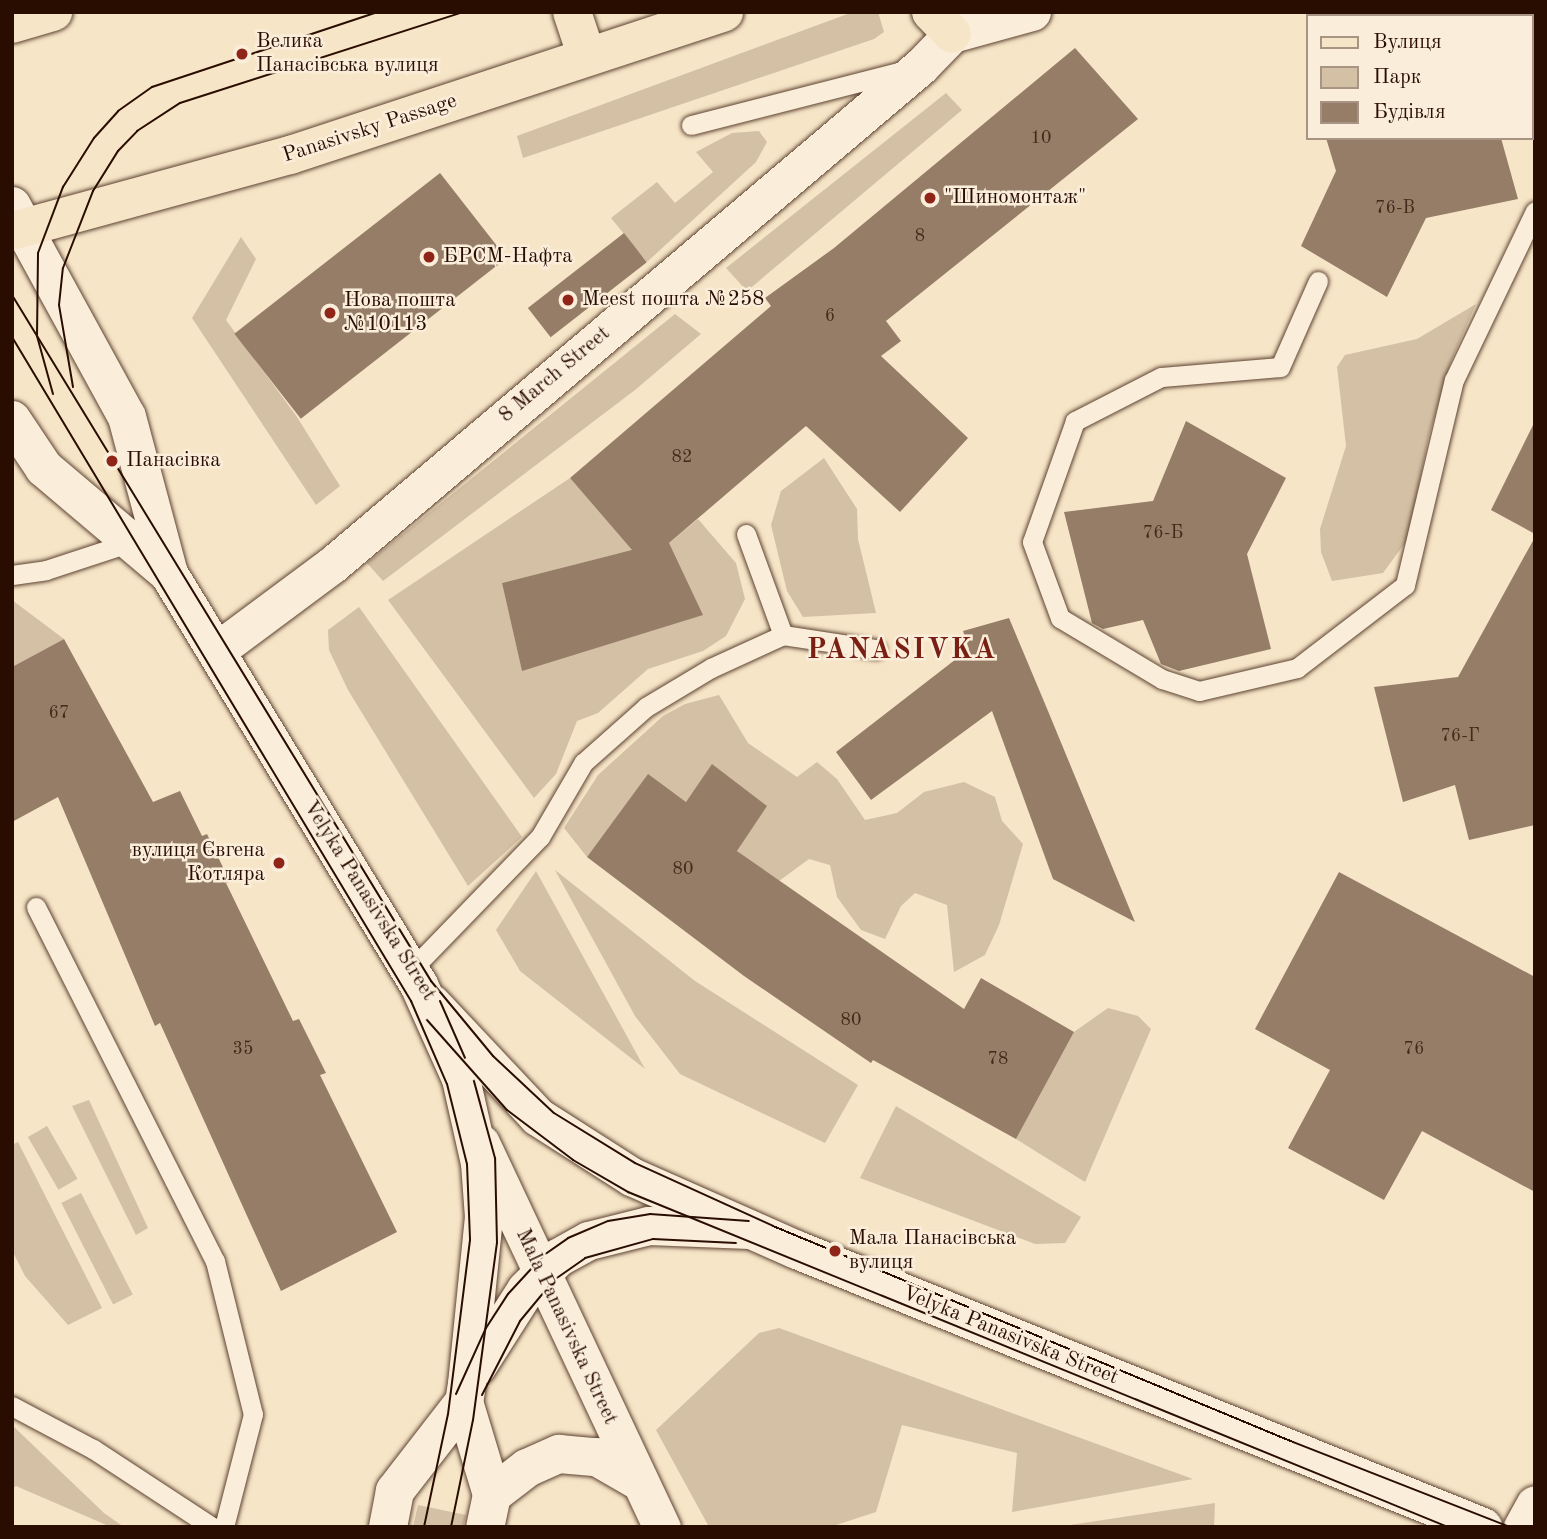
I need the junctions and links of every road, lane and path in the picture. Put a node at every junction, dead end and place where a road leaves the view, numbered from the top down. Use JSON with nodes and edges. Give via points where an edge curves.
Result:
{"nodes":[{"id":1,"x":53,"y":12,"type":"edge"},
{"id":2,"x":572,"y":12,"type":"edge"},
{"id":3,"x":724,"y":12,"type":"edge"},
{"id":4,"x":1032,"y":12,"type":"edge"},
{"id":5,"x":941,"y":23,"type":"edge"},
{"id":6,"x":12,"y":24,"type":"edge"},
{"id":7,"x":587,"y":57,"type":"junction"},
{"id":8,"x":921,"y":66,"type":"junction"},
{"id":9,"x":691,"y":125,"type":"dead end"},
{"id":10,"x":1535,"y":211,"type":"edge"},
{"id":11,"x":16,"y":222,"type":"edge"},
{"id":12,"x":1318,"y":281,"type":"dead end"},
{"id":13,"x":12,"y":420,"type":"edge"},
{"id":14,"x":746,"y":534,"type":"dead end"},
{"id":15,"x":131,"y":542,"type":"junction"},
{"id":16,"x":169,"y":574,"type":"junction"},
{"id":17,"x":12,"y":575,"type":"edge"},
{"id":18,"x":783,"y":635,"type":"junction"},
{"id":19,"x":876,"y":649,"type":"dead end"},
{"id":20,"x":216,"y":652,"type":"junction"},
{"id":21,"x":36,"y":906,"type":"dead end"},
{"id":22,"x":417,"y":983,"type":"junction"},
{"id":23,"x":473,"y":1126,"type":"junction"},
{"id":24,"x":750,"y":1230,"type":"junction"},
{"id":25,"x":541,"y":1274,"type":"junction"},
{"id":26,"x":465,"y":1393,"type":"junction"},
{"id":27,"x":12,"y":1406,"type":"edge"},
{"id":28,"x":637,"y":1480,"type":"junction"},
{"id":29,"x":1535,"y":1504,"type":"edge"},
{"id":30,"x":488,"y":1511,"type":"edge"},
{"id":31,"x":212,"y":1527,"type":"edge"},
{"id":32,"x":224,"y":1527,"type":"edge"},
{"id":33,"x":388,"y":1527,"type":"edge"},
{"id":34,"x":662,"y":1527,"type":"edge"},
{"id":35,"x":1483,"y":1527,"type":"edge"},
{"id":36,"x":1522,"y":1527,"type":"edge"}],
"edges":[{"from":1,"to":6,"type":"main road"},
{"from":2,"to":7,"type":"main road"},
{"from":3,"to":7,"type":"main road","name":"Panasivsky Passage"},
{"from":4,"to":5,"type":"street","name":"8 March Street"},
{"from":5,"to":8,"type":"street","name":"8 March Street"},
{"from":7,"to":11,"type":"main road","name":"Panasivsky Passage","via":[[290,155]]},
{"from":8,"to":9,"type":"lane"},
{"from":8,"to":20,"type":"street","name":"8 March Street","via":[[332,565]]},
{"from":10,"to":12,"type":"lane","via":[[1454,380],[1405,585],[1297,668],[1199,691],[1161,679],[1060,618],[1032,542],[1075,421],[1161,377],[1280,367]]},
{"from":11,"to":16,"type":"main road","name":"Velyka Panasivska Street","via":[[127,417]]},
{"from":13,"to":15,"type":"main road","name":"Velyka Panasivska Street","via":[[44,468]]},
{"from":14,"to":18,"type":"lane"},
{"from":15,"to":16,"type":"main road","name":"Velyka Panasivska Street"},
{"from":15,"to":17,"type":"lane","via":[[46,570]]},
{"from":16,"to":20,"type":"main road","name":"Velyka Panasivska Street"},
{"from":18,"to":19,"type":"lane"},
{"from":18,"to":22,"type":"lane","via":[[710,668],[637,715],[583,763],[540,838]]},
{"from":20,"to":22,"type":"main road","name":"Velyka Panasivska Street"},
{"from":21,"to":32,"type":"lane","via":[[215,1261],[253,1414]]},
{"from":22,"to":23,"type":"main road","via":[[461,1079]]},
{"from":22,"to":24,"type":"main road","name":"Velyka Panasivska Street","via":[[495,1076],[555,1130],[632,1177]]},
{"from":23,"to":25,"type":"street","name":"Mala Panasivska Street"},
{"from":23,"to":26,"type":"main road","via":[[484,1217]]},
{"from":24,"to":25,"type":"main road","via":[[626,1229],[566,1253]]},
{"from":24,"to":35,"type":"main road","name":"Velyka Panasivska Street"},
{"from":25,"to":26,"type":"main road","via":[[502,1323]]},
{"from":25,"to":28,"type":"street","name":"Mala Panasivska Street"},
{"from":26,"to":30,"type":"main road"},
{"from":26,"to":33,"type":"main road","via":[[396,1491]]},
{"from":27,"to":31,"type":"lane","via":[[93,1449]]},
{"from":28,"to":30,"type":"main road","via":[[597,1457],[559,1454],[527,1468]]},
{"from":28,"to":34,"type":"street","name":"Mala Panasivska Street"},
{"from":29,"to":36,"type":"street"}]}
